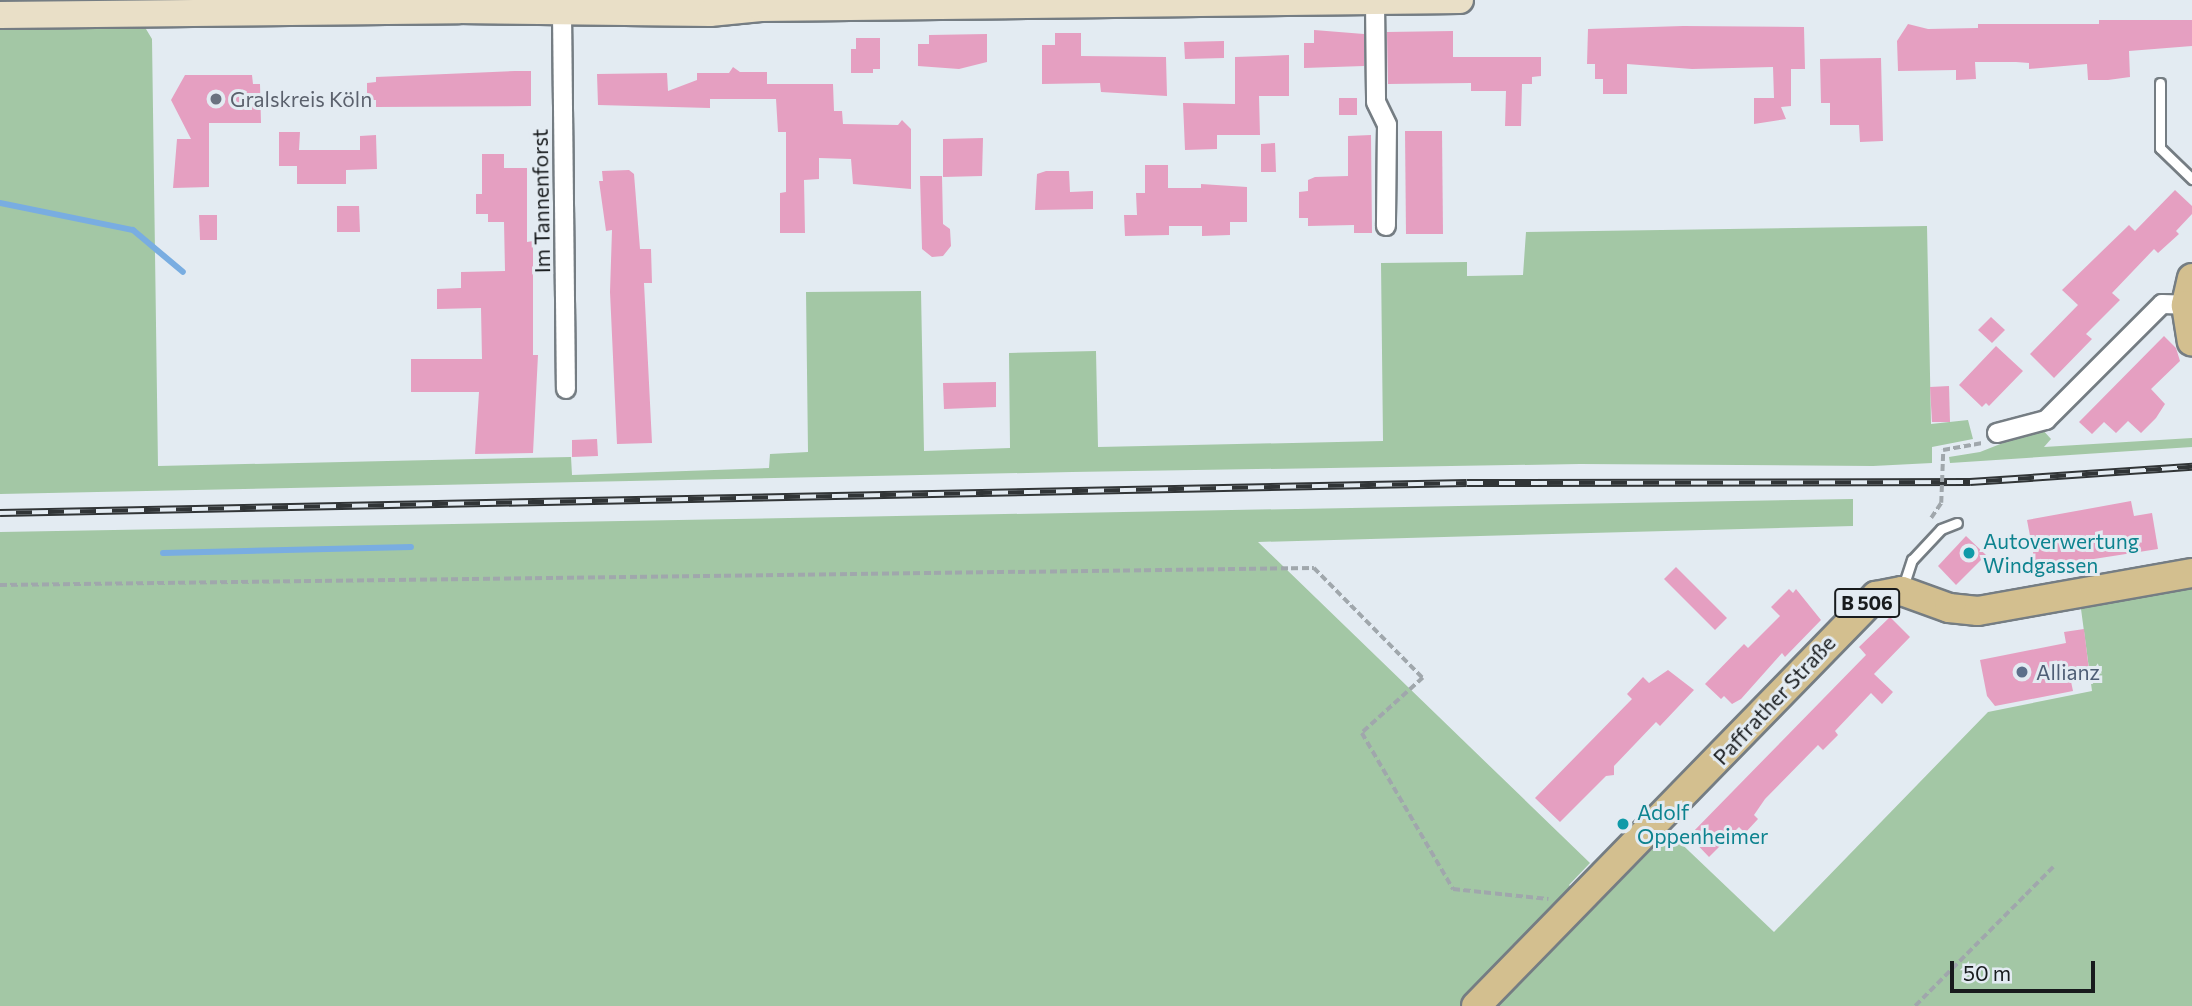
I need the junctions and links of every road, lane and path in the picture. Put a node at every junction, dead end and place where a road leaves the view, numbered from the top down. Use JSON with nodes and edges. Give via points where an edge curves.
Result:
{"nodes":[{"id":1,"x":1460,"y":0,"type":"edge"},
{"id":2,"x":1375,"y":1,"type":"edge"},
{"id":3,"x":1115,"y":2,"type":"edge"},
{"id":4,"x":624,"y":6,"type":"edge"},
{"id":5,"x":562,"y":12,"type":"junction"},
{"id":6,"x":0,"y":15,"type":"edge"},
{"id":7,"x":2160,"y":83,"type":"dead end"},
{"id":8,"x":2192,"y":179,"type":"edge"},
{"id":9,"x":1386,"y":226,"type":"dead end"},
{"id":10,"x":2189,"y":291,"type":"edge"},
{"id":11,"x":2192,"y":342,"type":"edge"},
{"id":12,"x":566,"y":389,"type":"dead end"},
{"id":13,"x":1997,"y":433,"type":"dead end"},
{"id":14,"x":1978,"y":446,"type":"dead end"},
{"id":15,"x":1941,"y":503,"type":"dead end"},
{"id":16,"x":1957,"y":523,"type":"dead end"},
{"id":17,"x":2192,"y":573,"type":"edge"},
{"id":18,"x":0,"y":584,"type":"edge"},
{"id":19,"x":1902,"y":591,"type":"junction"},
{"id":20,"x":2053,"y":867,"type":"dead end"},
{"id":21,"x":1578,"y":901,"type":"junction"},
{"id":22,"x":1476,"y":1006,"type":"edge"},
{"id":23,"x":1915,"y":1006,"type":"edge"}],
"edges":[{"from":1,"to":2,"type":"main road"},
{"from":2,"to":3,"type":"main road"},
{"from":2,"to":9,"type":"street","via":[[1376,102],[1387,124]]},
{"from":3,"to":4,"type":"main road"},
{"from":4,"to":5,"type":"main road"},
{"from":5,"to":6,"type":"main road"},
{"from":5,"to":12,"type":"street","name":"Im Tannenforst"},
{"from":7,"to":8,"type":"lane","via":[[2160,148]]},
{"from":10,"to":11,"type":"main road"},
{"from":10,"to":13,"type":"street","via":[[2162,304],[2046,419]]},
{"from":14,"to":15,"type":"path","bridge":true,"via":[[1940,450]]},
{"from":16,"to":19,"type":"lane","via":[[1941,529],[1912,560]]},
{"from":17,"to":19,"type":"main road","number":"B 506","via":[[1978,611],[1949,608]]},
{"from":18,"to":21,"type":"path","via":[[1314,568],[1423,678],[1362,733],[1453,889]]},
{"from":19,"to":21,"type":"main road","name":"Paffrather Straße","number":"B 506","via":[[1888,592],[1866,604]]},
{"from":20,"to":23,"type":"path"},
{"from":21,"to":22,"type":"main road","name":"Paffrather Straße","number":"B 506"}]}
